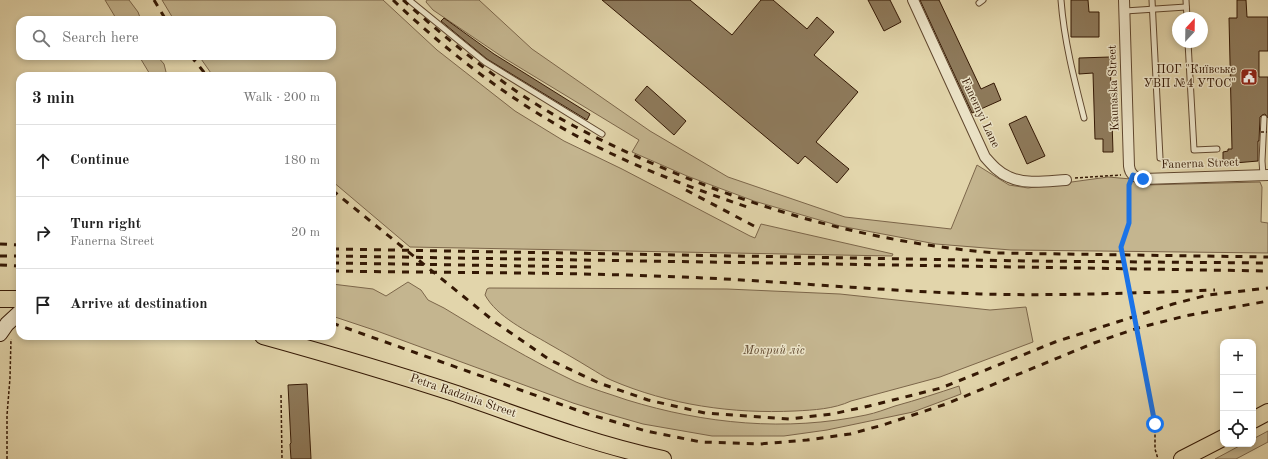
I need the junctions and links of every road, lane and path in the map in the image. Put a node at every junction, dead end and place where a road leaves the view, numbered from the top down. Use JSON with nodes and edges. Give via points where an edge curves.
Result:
{"nodes":[{"id":1,"x":409,"y":0,"type":"edge"},
{"id":2,"x":913,"y":0,"type":"edge"},
{"id":3,"x":1061,"y":0,"type":"edge"},
{"id":4,"x":1124,"y":0,"type":"edge"},
{"id":5,"x":1152,"y":0,"type":"edge"},
{"id":6,"x":1186,"y":0,"type":"edge"},
{"id":7,"x":1186,"y":7,"type":"junction"},
{"id":8,"x":1153,"y":10,"type":"junction"},
{"id":9,"x":1125,"y":11,"type":"junction"},
{"id":10,"x":1186,"y":12,"type":"edge"},
{"id":11,"x":1188,"y":48,"type":"edge"},
{"id":12,"x":1084,"y":118,"type":"dead end"},
{"id":13,"x":1264,"y":118,"type":"dead end"},
{"id":14,"x":1261,"y":132,"type":"dead end"},
{"id":15,"x":1267,"y":132,"type":"dead end"},
{"id":16,"x":602,"y":134,"type":"dead end"},
{"id":17,"x":1218,"y":149,"type":"dead end"},
{"id":18,"x":1160,"y":158,"type":"dead end"},
{"id":19,"x":1133,"y":175,"type":"junction"},
{"id":20,"x":1266,"y":175,"type":"edge"},
{"id":21,"x":1066,"y":180,"type":"joint"},
{"id":22,"x":0,"y":299,"type":"edge"},
{"id":23,"x":16,"y":299,"type":"edge"},
{"id":24,"x":16,"y":316,"type":"edge"},
{"id":25,"x":0,"y":334,"type":"edge"},
{"id":26,"x":277,"y":340,"type":"edge"},
{"id":27,"x":281,"y":395,"type":"dead end"},
{"id":28,"x":1268,"y":412,"type":"edge"},
{"id":29,"x":1256,"y":418,"type":"edge"},
{"id":30,"x":1220,"y":440,"type":"edge"},
{"id":31,"x":7,"y":459,"type":"edge"},
{"id":32,"x":282,"y":459,"type":"edge"},
{"id":33,"x":663,"y":459,"type":"edge"},
{"id":34,"x":1158,"y":459,"type":"edge"},
{"id":35,"x":1182,"y":459,"type":"edge"}],
"edges":[{"from":1,"to":16,"type":"lane","via":[[485,62]]},
{"from":2,"to":21,"type":"street","name":"Fanernyi Lane","via":[[985,157],[1009,178],[1027,182]]},
{"from":3,"to":12,"type":"lane","via":[[1063,24]]},
{"from":4,"to":9,"type":"street","name":"Kaunaska Street"},
{"from":5,"to":8,"type":"lane"},
{"from":6,"to":7,"type":"lane"},
{"from":7,"to":8,"type":"lane"},
{"from":7,"to":10,"type":"lane"},
{"from":8,"to":9,"type":"lane"},
{"from":8,"to":18,"type":"lane"},
{"from":9,"to":19,"type":"street","name":"Kaunaska Street","via":[[1129,166]]},
{"from":11,"to":17,"type":"lane","via":[[1194,150]]},
{"from":13,"to":20,"type":"lane","via":[[1262,161]]},
{"from":14,"to":15,"type":"path","bridge":true},
{"from":19,"to":20,"type":"street","name":"Fanerna Street","via":[[1143,179]]},
{"from":19,"to":21,"type":"path","via":[[1117,174]]},
{"from":19,"to":34,"type":"path","via":[[1129,185],[1129,223],[1121,247],[1155,424],[1155,449]]},
{"from":22,"to":23,"type":"main road"},
{"from":24,"to":25,"type":"main road"},
{"from":24,"to":31,"type":"path","via":[[7,415]]},
{"from":26,"to":33,"type":"main road","name":"Petra Radzinia Street","via":[[409,378],[572,433]]},
{"from":27,"to":32,"type":"path"},
{"from":28,"to":29,"type":"main road"},
{"from":30,"to":35,"type":"main road"}]}
